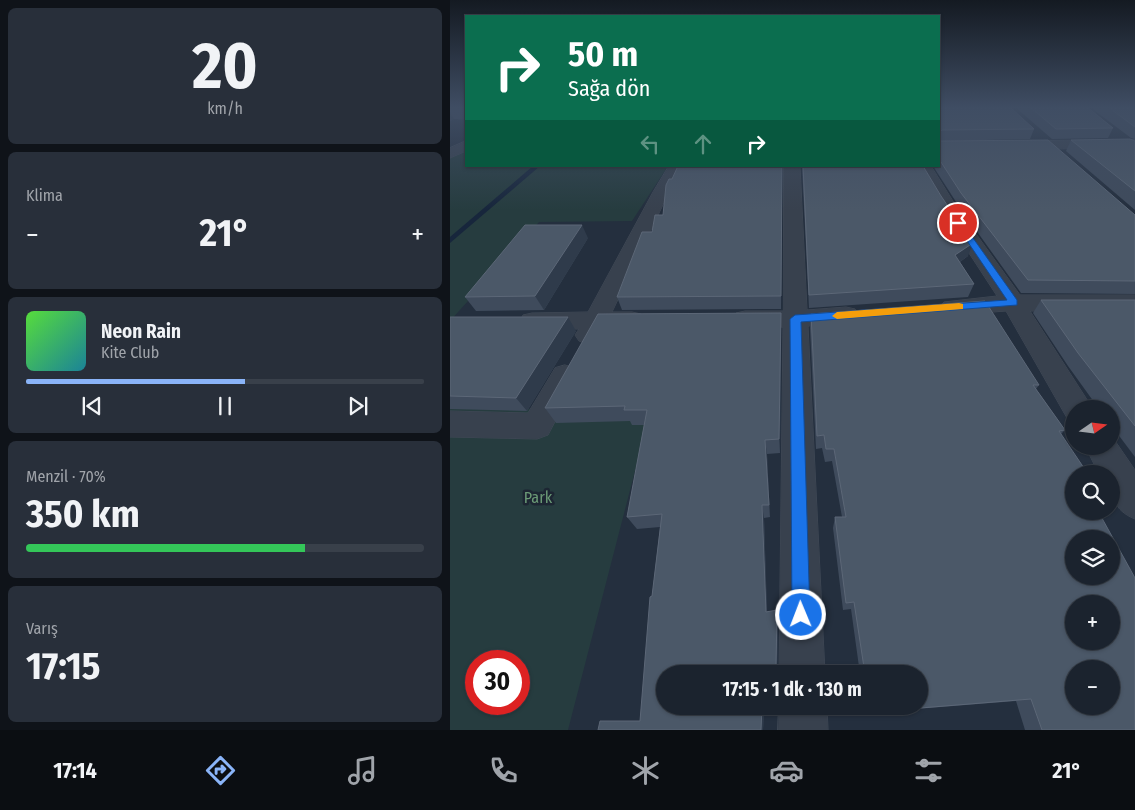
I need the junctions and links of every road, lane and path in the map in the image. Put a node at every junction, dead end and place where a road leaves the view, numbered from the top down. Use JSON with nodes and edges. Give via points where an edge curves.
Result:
{"nodes":[{"id":1,"x":1043,"y":141,"type":"edge"},
{"id":2,"x":1046,"y":144,"type":"junction"},
{"id":3,"x":465,"y":146,"type":"edge"},
{"id":4,"x":940,"y":146,"type":"edge"},
{"id":5,"x":1132,"y":146,"type":"edge"},
{"id":6,"x":450,"y":154,"type":"edge"},
{"id":7,"x":1065,"y":162,"type":"edge"},
{"id":8,"x":676,"y":167,"type":"edge"},
{"id":9,"x":792,"y":167,"type":"edge"},
{"id":10,"x":924,"y":167,"type":"edge"},
{"id":11,"x":1013,"y":303,"type":"junction"},
{"id":12,"x":1135,"y":303,"type":"edge"},
{"id":13,"x":934,"y":308,"type":"edge"},
{"id":14,"x":865,"y":314,"type":"edge"},
{"id":15,"x":795,"y":319,"type":"junction"},
{"id":16,"x":596,"y":320,"type":"junction"},
{"id":17,"x":650,"y":320,"type":"edge"},
{"id":18,"x":726,"y":320,"type":"edge"},
{"id":19,"x":510,"y":321,"type":"edge"},
{"id":20,"x":1072,"y":400,"type":"edge"},
{"id":21,"x":450,"y":424,"type":"edge"},
{"id":22,"x":1106,"y":455,"type":"edge"},
{"id":23,"x":1135,"y":502,"type":"edge"},
{"id":24,"x":802,"y":665,"type":"edge"},
{"id":25,"x":803,"y":715,"type":"edge"},
{"id":26,"x":803,"y":730,"type":"edge"}],
"edges":[{"from":1,"to":2,"type":"street"},
{"from":2,"to":4,"type":"street"},
{"from":2,"to":5,"type":"street"},
{"from":2,"to":7,"type":"street"},
{"from":3,"to":6,"type":"street"},
{"from":8,"to":16,"type":"street"},
{"from":9,"to":15,"type":"street"},
{"from":10,"to":11,"type":"street"},
{"from":11,"to":12,"type":"street"},
{"from":11,"to":13,"type":"street"},
{"from":11,"to":20,"type":"street"},
{"from":14,"to":15,"type":"street"},
{"from":15,"to":18,"type":"street"},
{"from":15,"to":24,"type":"street"},
{"from":16,"to":17,"type":"street"},
{"from":16,"to":19,"type":"street"},
{"from":16,"to":21,"type":"street","via":[[537,426]]},
{"from":22,"to":23,"type":"street"},
{"from":25,"to":26,"type":"street"}]}
